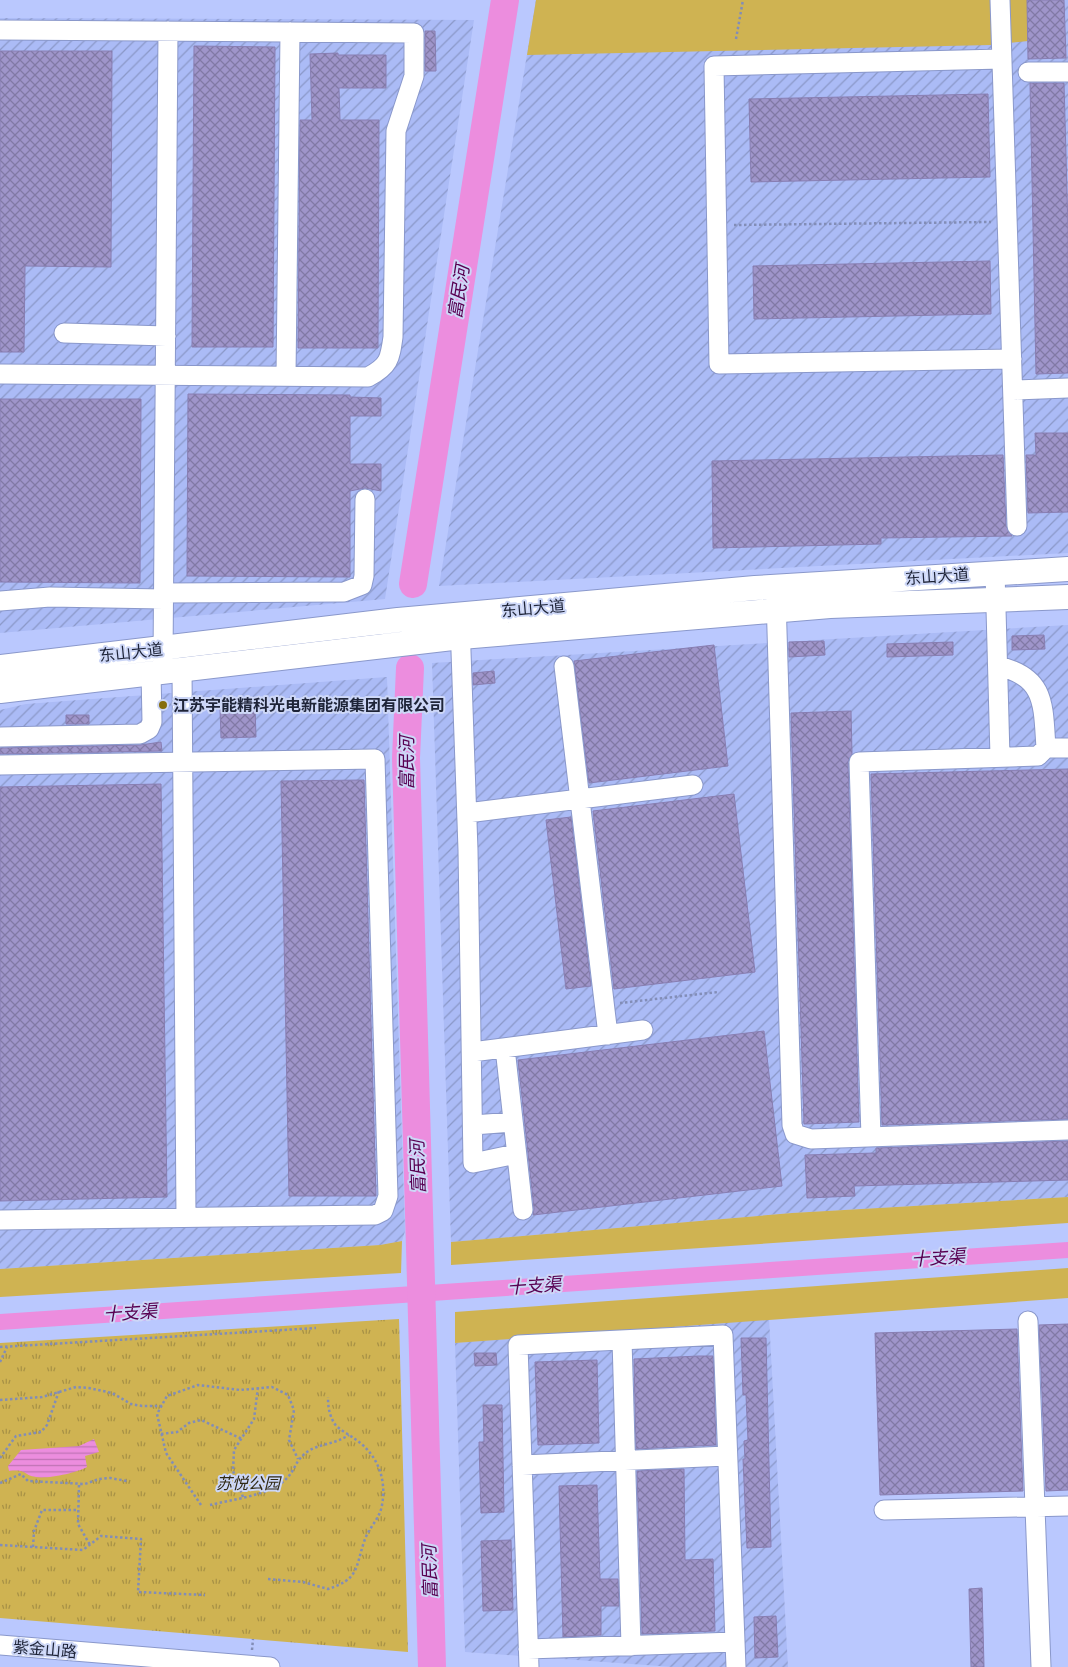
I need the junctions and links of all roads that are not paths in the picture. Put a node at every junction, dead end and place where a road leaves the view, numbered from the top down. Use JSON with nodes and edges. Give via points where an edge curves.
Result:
{"nodes":[{"id":1,"x":1000,"y":0,"type":"edge"},
{"id":2,"x":0,"y":30,"type":"edge"},
{"id":3,"x":168,"y":31,"type":"junction"},
{"id":4,"x":290,"y":32,"type":"junction"},
{"id":5,"x":1002,"y":59,"type":"junction"},
{"id":6,"x":1028,"y":72,"type":"dead end"},
{"id":7,"x":1068,"y":72,"type":"edge"},
{"id":8,"x":64,"y":334,"type":"dead end"},
{"id":9,"x":166,"y":336,"type":"junction"},
{"id":10,"x":1012,"y":359,"type":"junction"},
{"id":11,"x":0,"y":374,"type":"edge"},
{"id":12,"x":165,"y":375,"type":"junction"},
{"id":13,"x":286,"y":376,"type":"junction"},
{"id":14,"x":1068,"y":388,"type":"edge"},
{"id":15,"x":1013,"y":390,"type":"junction"},
{"id":16,"x":365,"y":499,"type":"dead end"},
{"id":17,"x":1018,"y":526,"type":"dead end"},
{"id":18,"x":1068,"y":569,"type":"edge"},
{"id":19,"x":995,"y":572,"type":"junction"},
{"id":20,"x":163,"y":596,"type":"junction"},
{"id":21,"x":1068,"y":597,"type":"edge"},
{"id":22,"x":776,"y":599,"type":"junction"},
{"id":23,"x":996,"y":600,"type":"junction"},
{"id":24,"x":0,"y":601,"type":"edge"},
{"id":25,"x":461,"y":625,"type":"junction"},
{"id":26,"x":164,"y":665,"type":"junction"},
{"id":27,"x":0,"y":666,"type":"edge"},
{"id":28,"x":564,"y":666,"type":"dead end"},
{"id":29,"x":998,"y":666,"type":"junction"},
{"id":30,"x":0,"y":691,"type":"edge"},
{"id":31,"x":0,"y":736,"type":"edge"},
{"id":32,"x":1046,"y":748,"type":"junction"},
{"id":33,"x":1068,"y":748,"type":"edge"},
{"id":34,"x":1000,"y":757,"type":"junction"},
{"id":35,"x":183,"y":761,"type":"junction"},
{"id":36,"x":0,"y":765,"type":"edge"},
{"id":37,"x":693,"y":785,"type":"dead end"},
{"id":38,"x":580,"y":799,"type":"junction"},
{"id":39,"x":467,"y":812,"type":"junction"},
{"id":40,"x":643,"y":1030,"type":"dead end"},
{"id":41,"x":608,"y":1035,"type":"junction"},
{"id":42,"x":505,"y":1048,"type":"junction"},
{"id":43,"x":472,"y":1052,"type":"junction"},
{"id":44,"x":513,"y":1122,"type":"junction"},
{"id":45,"x":473,"y":1125,"type":"junction"},
{"id":46,"x":1068,"y":1130,"type":"edge"},
{"id":47,"x":870,"y":1137,"type":"junction"},
{"id":48,"x":516,"y":1154,"type":"junction"},
{"id":49,"x":522,"y":1210,"type":"dead end"},
{"id":50,"x":186,"y":1217,"type":"junction"},
{"id":51,"x":0,"y":1220,"type":"edge"},
{"id":52,"x":1028,"y":1321,"type":"dead end"},
{"id":53,"x":622,"y":1340,"type":"junction"},
{"id":54,"x":727,"y":1456,"type":"junction"},
{"id":55,"x":626,"y":1460,"type":"junction"},
{"id":56,"x":522,"y":1465,"type":"junction"},
{"id":57,"x":1068,"y":1506,"type":"edge"},
{"id":58,"x":1035,"y":1507,"type":"junction"},
{"id":59,"x":884,"y":1510,"type":"dead end"},
{"id":60,"x":735,"y":1642,"type":"junction"},
{"id":61,"x":0,"y":1645,"type":"edge"},
{"id":62,"x":631,"y":1646,"type":"junction"},
{"id":63,"x":528,"y":1658,"type":"edge"},
{"id":64,"x":270,"y":1667,"type":"edge"},
{"id":65,"x":736,"y":1667,"type":"edge"},
{"id":66,"x":1041,"y":1667,"type":"edge"}],
"edges":[{"from":1,"to":5,"type":"street"},
{"from":2,"to":3,"type":"street"},
{"from":3,"to":4,"type":"street"},
{"from":3,"to":9,"type":"street"},
{"from":4,"to":13,"type":"street"},
{"from":4,"to":13,"type":"street","via":[[414,33],[415,59],[414,76],[396,131],[393,337],[387,364],[368,377]]},
{"from":5,"to":10,"type":"street"},
{"from":5,"to":10,"type":"street","via":[[714,66],[719,364]]},
{"from":6,"to":7,"type":"street"},
{"from":8,"to":9,"type":"street"},
{"from":9,"to":12,"type":"street"},
{"from":10,"to":15,"type":"street"},
{"from":11,"to":12,"type":"street"},
{"from":12,"to":13,"type":"street"},
{"from":12,"to":20,"type":"street"},
{"from":14,"to":15,"type":"street"},
{"from":15,"to":17,"type":"street"},
{"from":16,"to":20,"type":"street","via":[[364,576],[362,585],[355,590]]},
{"from":18,"to":19,"type":"main road","name":"东山大道"},
{"from":19,"to":22,"type":"main road","name":"东山大道"},
{"from":19,"to":23,"type":"street"},
{"from":20,"to":24,"type":"street"},
{"from":20,"to":26,"type":"street"},
{"from":21,"to":23,"type":"main road","name":"东山大道"},
{"from":22,"to":23,"type":"main road","name":"东山大道","via":[[830,606]]},
{"from":22,"to":25,"type":"main road","name":"东山大道"},
{"from":22,"to":47,"type":"street","via":[[792,1125],[795,1134],[811,1138]]},
{"from":23,"to":29,"type":"street"},
{"from":25,"to":26,"type":"main road","name":"东山大道"},
{"from":25,"to":39,"type":"street"},
{"from":26,"to":27,"type":"main road","name":"东山大道"},
{"from":26,"to":30,"type":"main road","name":"东山大道"},
{"from":26,"to":31,"type":"street","via":[[152,722],[140,734]]},
{"from":26,"to":35,"type":"street"},
{"from":28,"to":38,"type":"street"},
{"from":29,"to":32,"type":"street","via":[[1026,676],[1034,685],[1044,714]]},
{"from":29,"to":34,"type":"street"},
{"from":32,"to":33,"type":"street"},
{"from":32,"to":34,"type":"street","via":[[1038,756]]},
{"from":34,"to":47,"type":"street","via":[[859,762]]},
{"from":35,"to":36,"type":"street"},
{"from":35,"to":50,"type":"street"},
{"from":35,"to":50,"type":"street","via":[[375,759],[388,1196],[384,1211],[375,1215]]},
{"from":37,"to":38,"type":"street"},
{"from":38,"to":39,"type":"street"},
{"from":38,"to":41,"type":"street"},
{"from":39,"to":43,"type":"street"},
{"from":40,"to":41,"type":"street"},
{"from":41,"to":42,"type":"street"},
{"from":42,"to":43,"type":"street"},
{"from":42,"to":44,"type":"street"},
{"from":43,"to":45,"type":"street"},
{"from":44,"to":45,"type":"street"},
{"from":44,"to":48,"type":"street"},
{"from":45,"to":48,"type":"street","via":[[473,1163]]},
{"from":46,"to":47,"type":"street"},
{"from":48,"to":49,"type":"street"},
{"from":50,"to":51,"type":"street"},
{"from":52,"to":58,"type":"street"},
{"from":53,"to":54,"type":"street","via":[[723,1335]]},
{"from":53,"to":55,"type":"street"},
{"from":53,"to":56,"type":"street","via":[[518,1345]]},
{"from":54,"to":55,"type":"street"},
{"from":54,"to":60,"type":"street"},
{"from":55,"to":56,"type":"street"},
{"from":55,"to":62,"type":"street"},
{"from":56,"to":63,"type":"street"},
{"from":57,"to":58,"type":"street"},
{"from":58,"to":59,"type":"street"},
{"from":58,"to":66,"type":"street"},
{"from":60,"to":62,"type":"street"},
{"from":60,"to":65,"type":"street"},
{"from":61,"to":64,"type":"street","name":"紫金山路"},
{"from":62,"to":63,"type":"street"}]}
